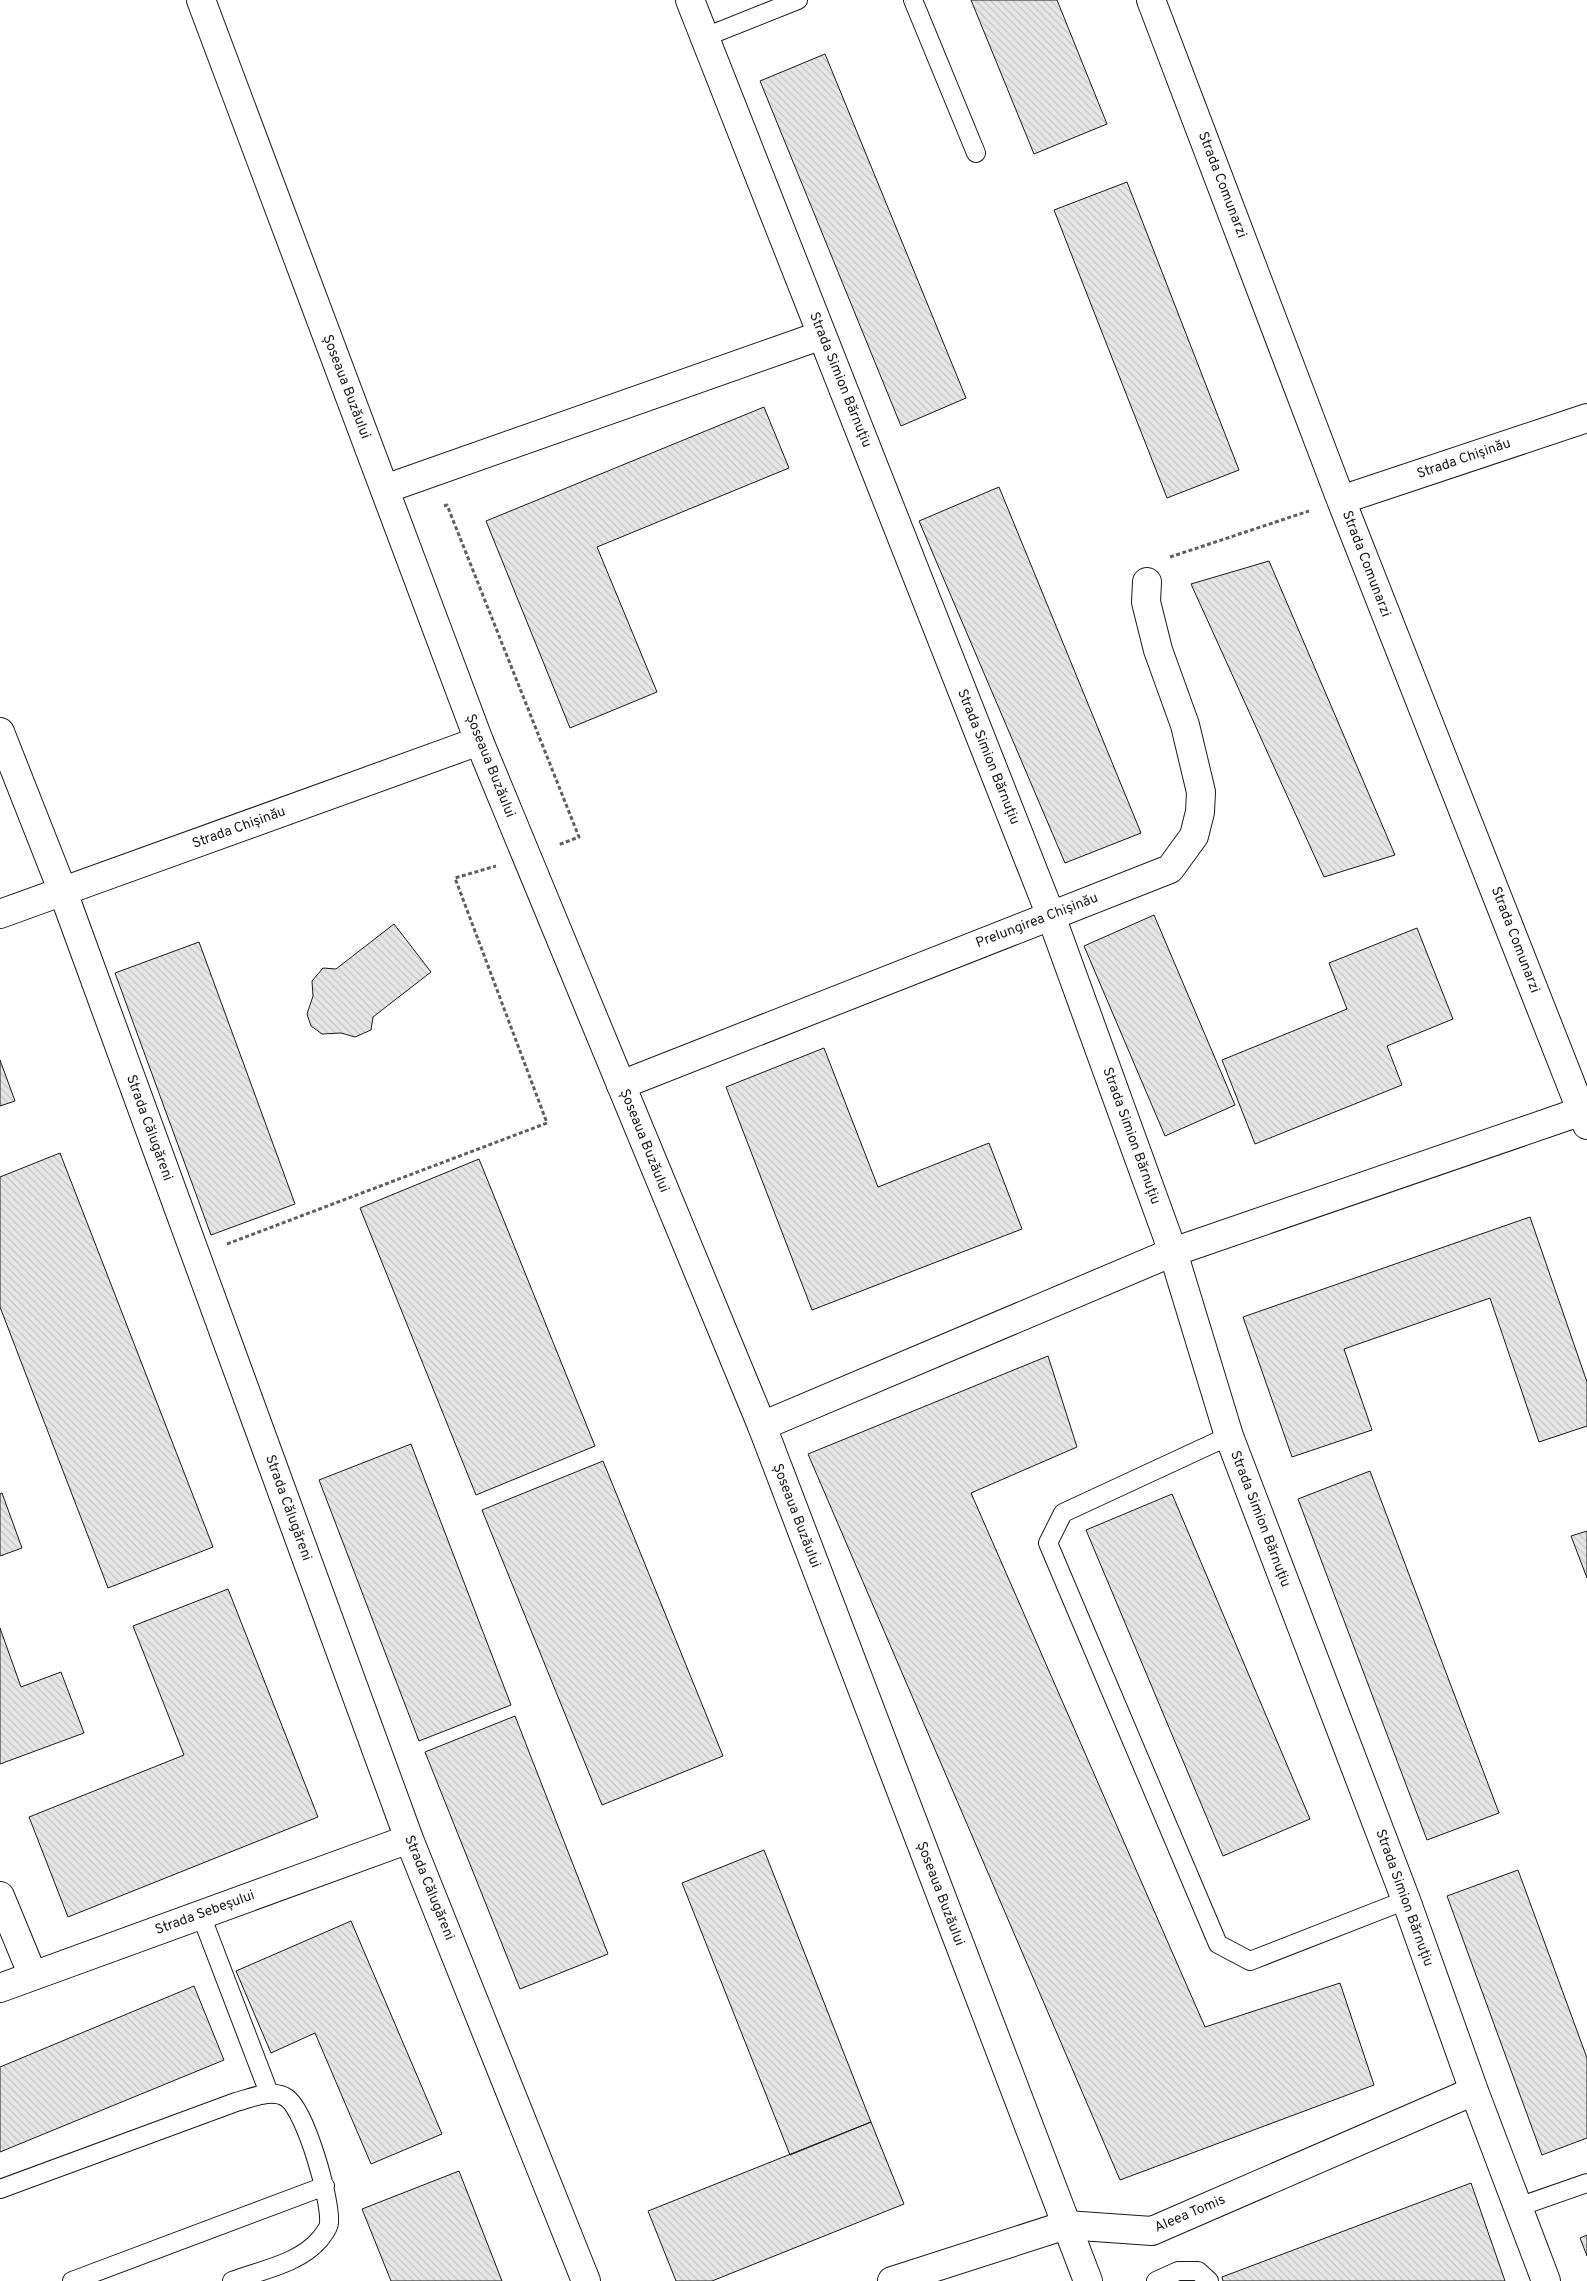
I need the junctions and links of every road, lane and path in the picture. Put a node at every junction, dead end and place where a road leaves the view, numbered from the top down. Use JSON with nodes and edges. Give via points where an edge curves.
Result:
{"nodes":[{"id":1,"x":201,"y":0,"type":"edge"},
{"id":2,"x":690,"y":0,"type":"edge"},
{"id":3,"x":798,"y":0,"type":"edge"},
{"id":4,"x":913,"y":0,"type":"edge"},
{"id":5,"x":1151,"y":0,"type":"edge"},
{"id":6,"x":704,"y":37,"type":"junction"},
{"id":7,"x":976,"y":153,"type":"dead end"},
{"id":8,"x":822,"y":335,"type":"junction"},
{"id":9,"x":1587,"y":418,"type":"edge"},
{"id":10,"x":385,"y":489,"type":"junction"},
{"id":11,"x":1341,"y":500,"type":"junction"},
{"id":12,"x":397,"y":524,"type":"junction"},
{"id":13,"x":1147,"y":582,"type":"joint"},
{"id":14,"x":0,"y":732,"type":"edge"},
{"id":15,"x":479,"y":741,"type":"junction"},
{"id":16,"x":527,"y":857,"type":"junction"},
{"id":17,"x":63,"y":892,"type":"junction"},
{"id":18,"x":0,"y":914,"type":"edge"},
{"id":19,"x":1051,"y":916,"type":"junction"},
{"id":20,"x":621,"y":1085,"type":"junction"},
{"id":21,"x":1584,"y":1118,"type":"edge"},
{"id":22,"x":1174,"y":1252,"type":"junction"},
{"id":23,"x":196,"y":1256,"type":"junction"},
{"id":24,"x":762,"y":1426,"type":"junction"},
{"id":25,"x":1229,"y":1436,"type":"junction"},
{"id":26,"x":409,"y":1839,"type":"junction"},
{"id":27,"x":0,"y":1896,"type":"edge"},
{"id":28,"x":1406,"y":1900,"type":"junction"},
{"id":29,"x":201,"y":1915,"type":"junction"},
{"id":30,"x":33,"y":1976,"type":"junction"},
{"id":31,"x":0,"y":1988,"type":"edge"},
{"id":32,"x":1474,"y":2091,"type":"junction"},
{"id":33,"x":269,"y":2093,"type":"junction"},
{"id":34,"x":1587,"y":2183,"type":"edge"},
{"id":35,"x":325,"y":2186,"type":"junction"},
{"id":36,"x":0,"y":2189,"type":"edge"},
{"id":37,"x":1518,"y":2207,"type":"junction"},
{"id":38,"x":1066,"y":2225,"type":"junction"},
{"id":39,"x":72,"y":2281,"type":"edge"},
{"id":40,"x":232,"y":2281,"type":"edge"},
{"id":41,"x":586,"y":2281,"type":"edge"},
{"id":42,"x":892,"y":2281,"type":"edge"},
{"id":43,"x":1088,"y":2281,"type":"edge"},
{"id":44,"x":1156,"y":2281,"type":"edge"},
{"id":45,"x":1209,"y":2281,"type":"edge"},
{"id":46,"x":1546,"y":2281,"type":"edge"}],
"edges":[{"from":1,"to":10,"type":"street","name":"Șoseaua Buzăului"},
{"from":2,"to":6,"type":"street","name":"Strada Simion Bărnuțiu"},
{"from":3,"to":6,"type":"lane"},
{"from":4,"to":7,"type":"lane"},
{"from":5,"to":11,"type":"street","name":"Strada Comunarzi"},
{"from":6,"to":8,"type":"street","name":"Strada Simion Bărnuțiu"},
{"from":8,"to":10,"type":"street"},
{"from":8,"to":19,"type":"street","name":"Strada Simion Bărnuțiu"},
{"from":9,"to":11,"type":"street","name":"Strada Chișinău"},
{"from":10,"to":12,"type":"street","name":"Șoseaua Buzăului"},
{"from":11,"to":13,"type":"path","via":[[1171,556],[1156,565]]},
{"from":11,"to":21,"type":"street","name":"Strada Comunarzi"},
{"from":12,"to":15,"type":"street","name":"Șoseaua Buzăului"},
{"from":12,"to":16,"type":"path","via":[[447,506],[579,837]]},
{"from":13,"to":19,"type":"street","name":"Prelungirea Chișinău","via":[[1146,602],[1158,650],[1185,725],[1201,792],[1194,836],[1170,869]]},
{"from":14,"to":17,"type":"street","name":"Strada Călugăreni"},
{"from":15,"to":16,"type":"street","name":"Șoseaua Buzăului"},
{"from":15,"to":17,"type":"street","name":"Strada Chișinău"},
{"from":16,"to":20,"type":"street","name":"Șoseaua Buzăului"},
{"from":16,"to":23,"type":"path","via":[[455,878],[547,1123]]},
{"from":17,"to":18,"type":"street","name":"Strada Chișinău"},
{"from":17,"to":23,"type":"street","name":"Strada Călugăreni"},
{"from":19,"to":20,"type":"street","name":"Prelungirea Chișinău"},
{"from":19,"to":22,"type":"street","name":"Strada Simion Bărnuțiu"},
{"from":20,"to":24,"type":"street","name":"Șoseaua Buzăului"},
{"from":21,"to":22,"type":"street"},
{"from":22,"to":24,"type":"street"},
{"from":22,"to":25,"type":"street","name":"Strada Simion Bărnuțiu"},
{"from":23,"to":26,"type":"street","name":"Strada Călugăreni"},
{"from":24,"to":38,"type":"street","name":"Șoseaua Buzăului"},
{"from":25,"to":28,"type":"street","name":"Strada Simion Bărnuțiu"},
{"from":25,"to":28,"type":"lane","via":[[1063,1513],[1048,1543],[1218,1944],[1250,1961]]},
{"from":26,"to":29,"type":"street","name":"Strada Sebeșului"},
{"from":26,"to":41,"type":"street","name":"Strada Călugăreni"},
{"from":27,"to":30,"type":"street"},
{"from":28,"to":32,"type":"street","name":"Strada Simion Bărnuțiu"},
{"from":29,"to":30,"type":"street","name":"Strada Sebeșului"},
{"from":29,"to":33,"type":"lane"},
{"from":30,"to":31,"type":"street","name":"Strada Sebeșului"},
{"from":32,"to":37,"type":"street","name":"Strada Simion Bărnuțiu"},
{"from":32,"to":38,"type":"street","name":"Aleea Tomis","via":[[1152,2231]]},
{"from":33,"to":35,"type":"lane","via":[[287,2098],[300,2114]]},
{"from":33,"to":36,"type":"lane","via":[[236,2102]]},
{"from":34,"to":37,"type":"lane"},
{"from":35,"to":39,"type":"lane"},
{"from":35,"to":40,"type":"lane","via":[[329,2224],[316,2244],[305,2254]]},
{"from":37,"to":46,"type":"street","name":"Strada Simion Bărnuțiu"},
{"from":38,"to":42,"type":"street","name":"Aleea Tomis"},
{"from":38,"to":43,"type":"street","name":"Șoseaua Buzăului"},
{"from":44,"to":45,"type":"lane","via":[[1178,2271],[1198,2271]]}]}
